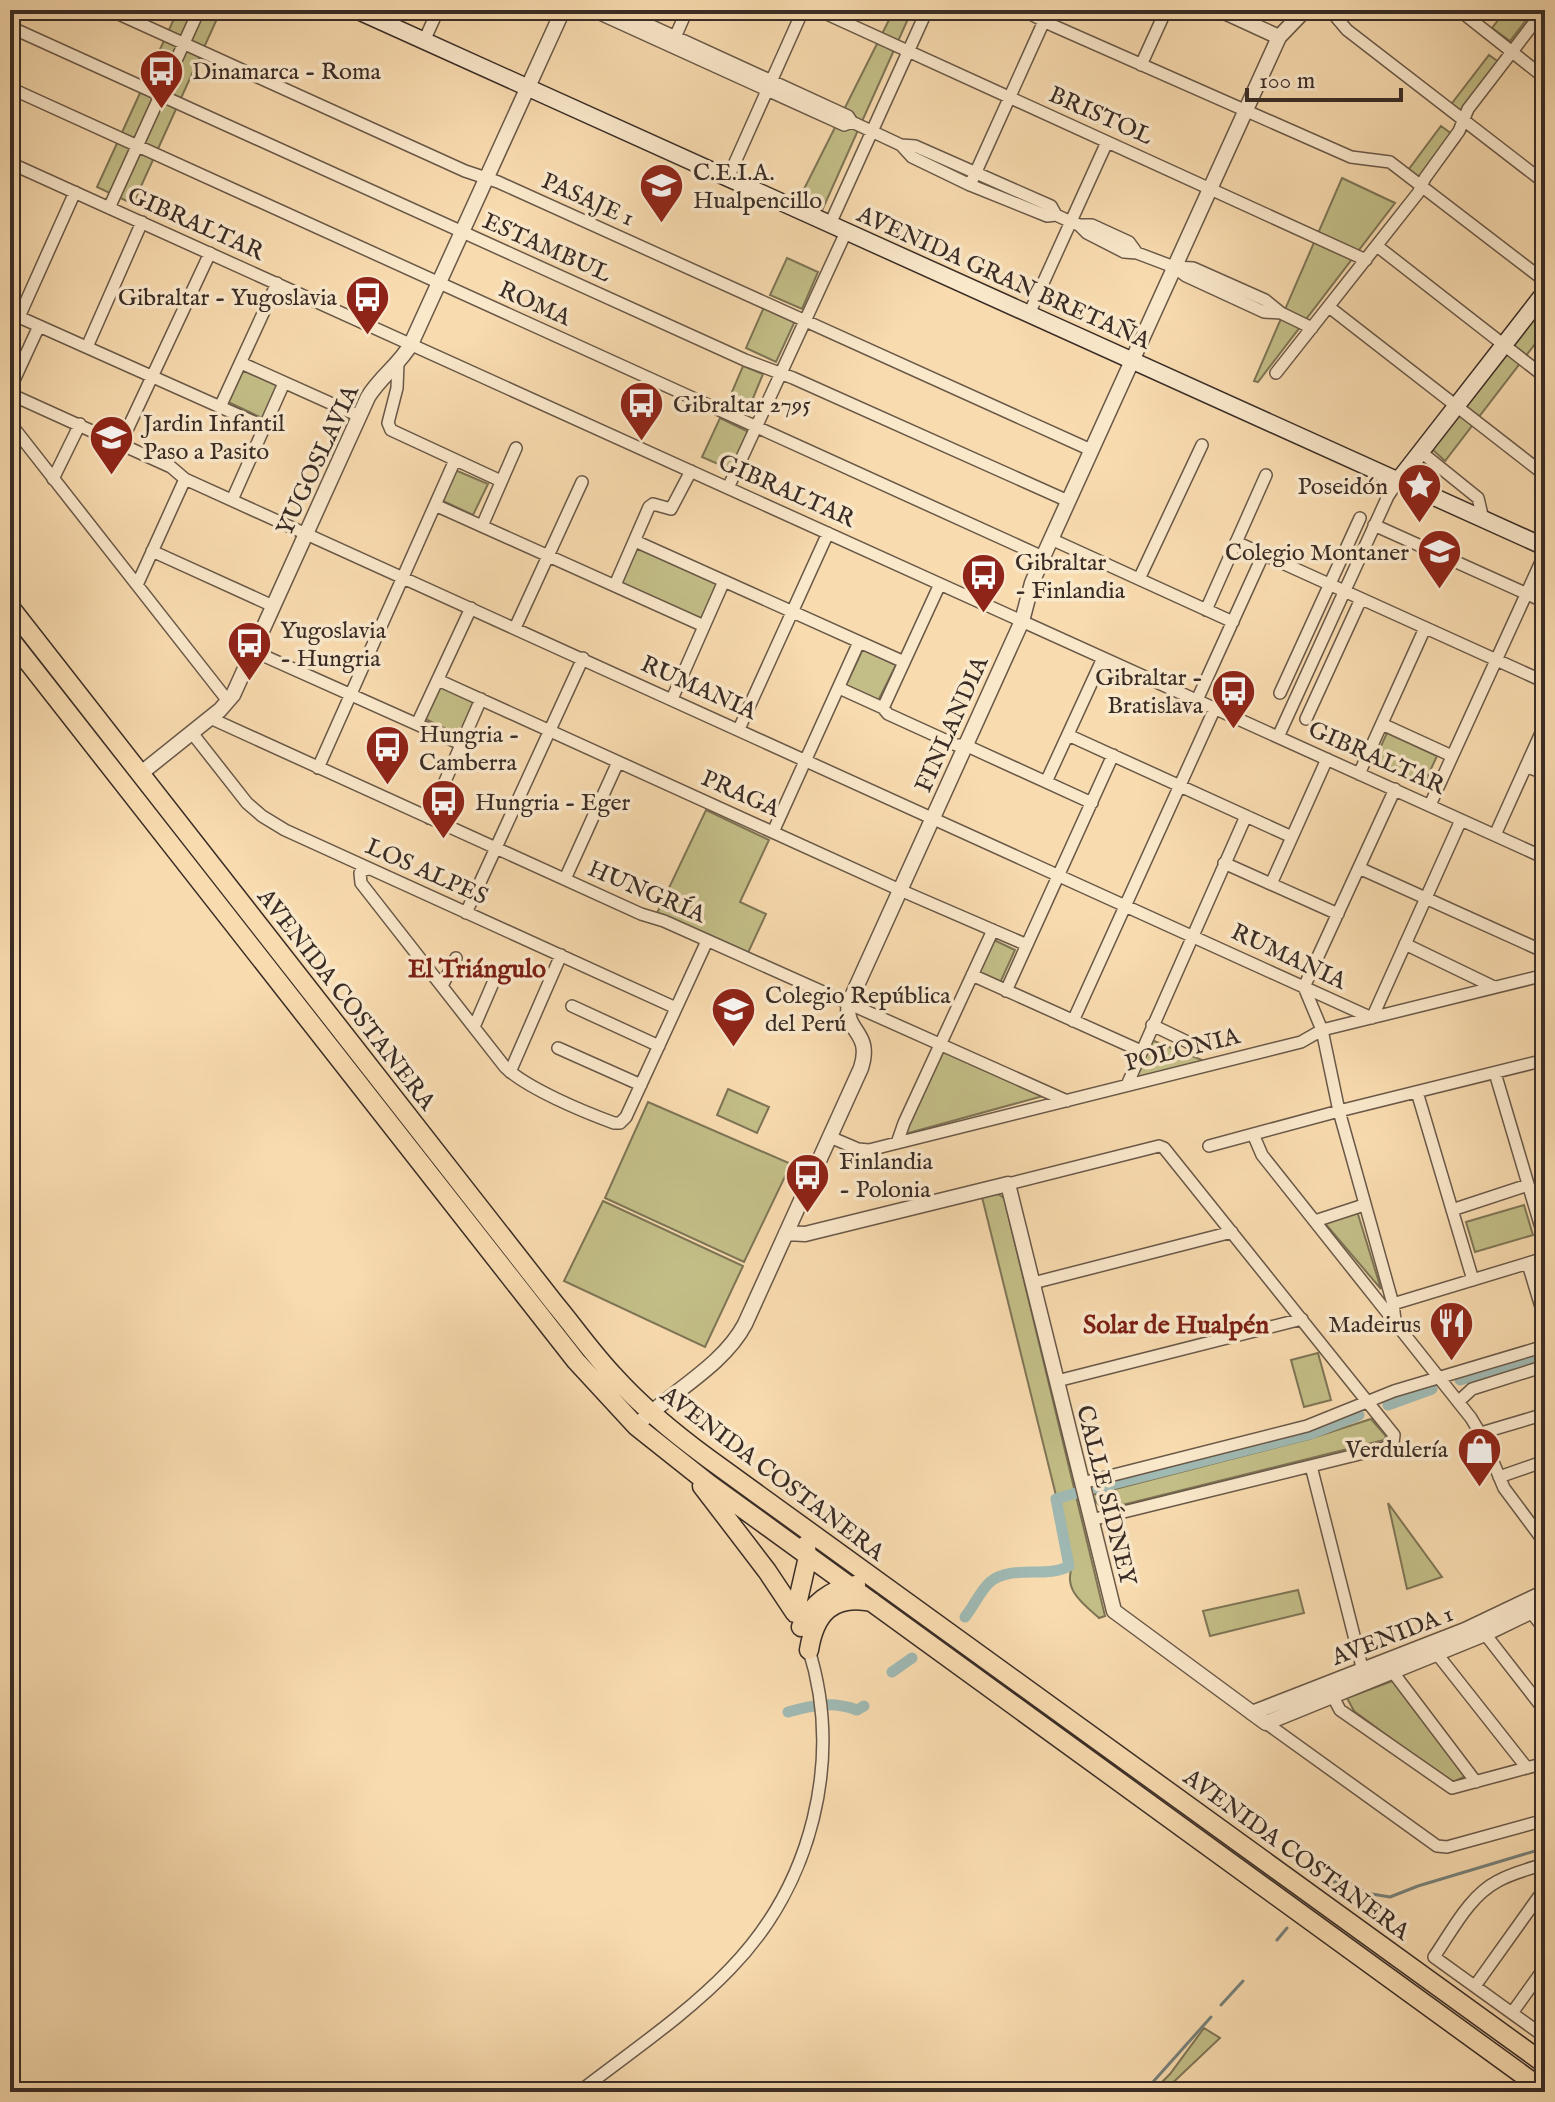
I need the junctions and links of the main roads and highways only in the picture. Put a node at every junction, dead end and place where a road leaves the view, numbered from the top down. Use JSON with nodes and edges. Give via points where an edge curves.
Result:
{"nodes":[{"id":1,"x":356,"y":10,"type":"edge"},
{"id":2,"x":1545,"y":292,"type":"edge"},
{"id":3,"x":1398,"y":481,"type":"junction"},
{"id":4,"x":1543,"y":545,"type":"edge"},
{"id":5,"x":10,"y":607,"type":"edge"},
{"id":6,"x":10,"y":639,"type":"edge"},
{"id":7,"x":688,"y":1469,"type":"junction"},
{"id":8,"x":797,"y":1523,"type":"junction"},
{"id":9,"x":806,"y":1563,"type":"junction"},
{"id":10,"x":767,"y":1571,"type":"junction"},
{"id":11,"x":850,"y":1586,"type":"junction"},
{"id":12,"x":886,"y":1588,"type":"junction"},
{"id":13,"x":872,"y":1602,"type":"junction"},
{"id":14,"x":798,"y":1620,"type":"junction"},
{"id":15,"x":809,"y":1650,"type":"road end"},
{"id":16,"x":1545,"y":2064,"type":"edge"},
{"id":17,"x":1545,"y":2091,"type":"edge"}],
"edges":[{"from":1,"to":3,"type":"main road","name":"AVENIDA GRAN BRETAÑA"},
{"from":2,"to":3,"type":"main road"},
{"from":3,"to":4,"type":"main road","name":"AVENIDA GRAN BRETAÑA"},
{"from":5,"to":8,"type":"main road","name":"AVENIDA COSTANERA","via":[[615,1377],[686,1442]]},
{"from":6,"to":7,"type":"main road","name":"AVENIDA COSTANERA","via":[[576,1361],[636,1426]]},
{"from":7,"to":9,"type":"main road","name":"AVENIDA COSTANERA"},
{"from":7,"to":10,"type":"main road"},
{"from":8,"to":9,"type":"main road","via":[[805,1540]]},
{"from":8,"to":12,"type":"main road","name":"AVENIDA COSTANERA"},
{"from":9,"to":10,"type":"main road","via":[[796,1576],[783,1578]]},
{"from":9,"to":11,"type":"main road","name":"AVENIDA COSTANERA"},
{"from":9,"to":14,"type":"main road"},
{"from":10,"to":14,"type":"main road"},
{"from":11,"to":12,"type":"main road"},
{"from":11,"to":13,"type":"main road","name":"AVENIDA COSTANERA"},
{"from":11,"to":14,"type":"main road","via":[[821,1599]]},
{"from":12,"to":16,"type":"main road","name":"AVENIDA COSTANERA"},
{"from":13,"to":15,"type":"main road","via":[[848,1600],[830,1607],[817,1622]]},
{"from":13,"to":17,"type":"main road","name":"AVENIDA COSTANERA"}]}
